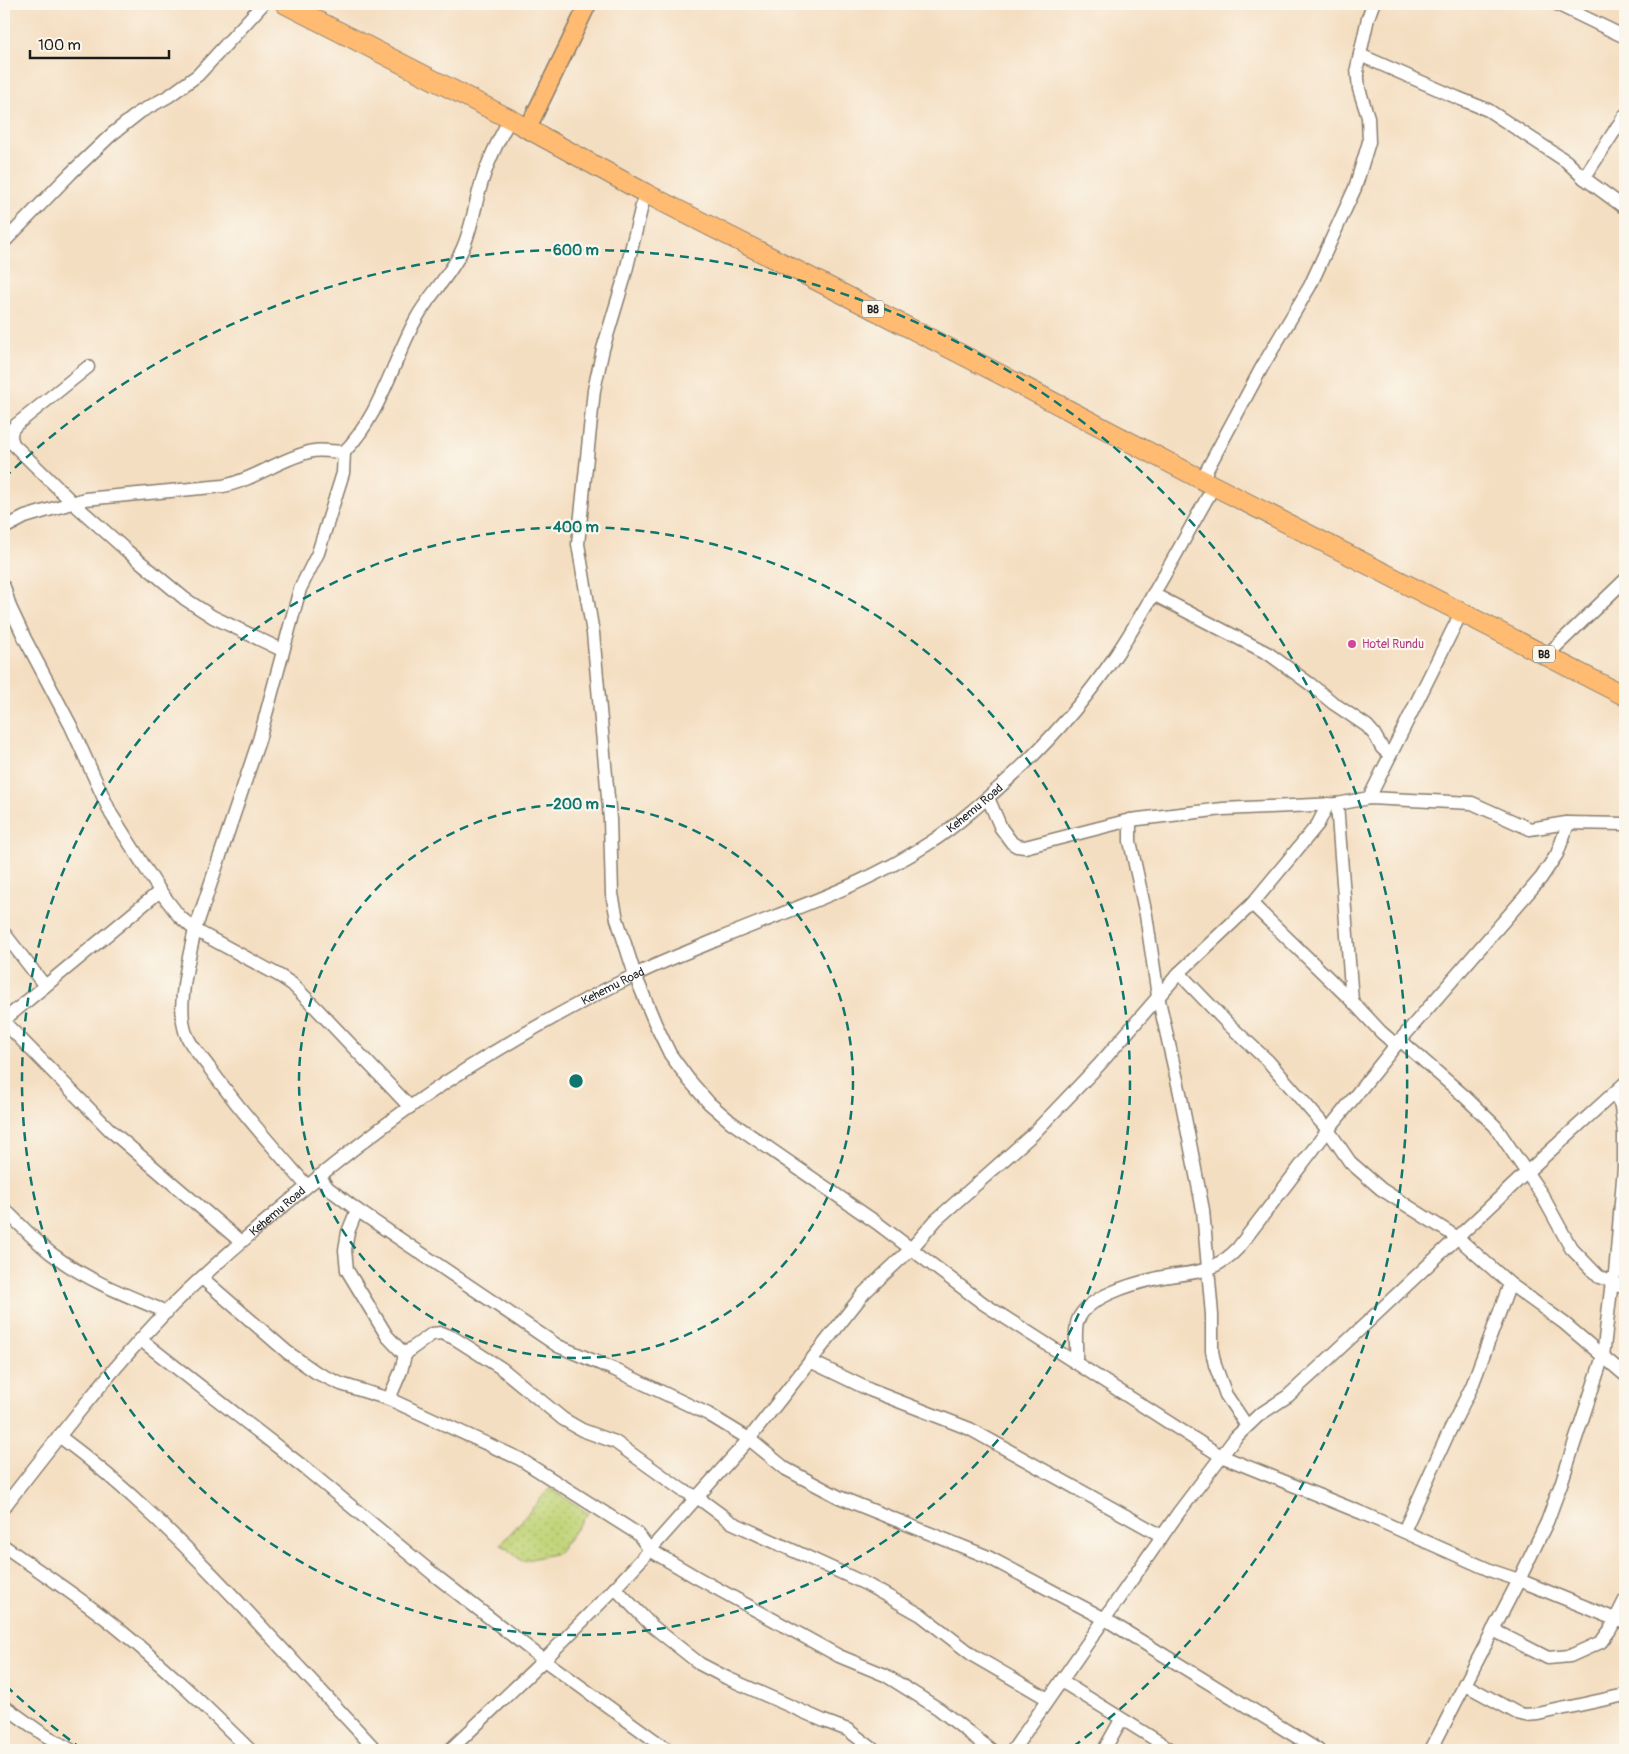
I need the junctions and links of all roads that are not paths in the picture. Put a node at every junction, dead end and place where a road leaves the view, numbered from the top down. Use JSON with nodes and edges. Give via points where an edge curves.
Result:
{"nodes":[{"id":1,"x":262,"y":4,"type":"edge"},
{"id":2,"x":285,"y":4,"type":"edge"},
{"id":3,"x":588,"y":4,"type":"edge"},
{"id":4,"x":1373,"y":4,"type":"edge"},
{"id":5,"x":1557,"y":4,"type":"edge"},
{"id":6,"x":1625,"y":37,"type":"edge"},
{"id":7,"x":1360,"y":55,"type":"junction"},
{"id":8,"x":1625,"y":115,"type":"edge"},
{"id":9,"x":510,"y":119,"type":"junction"},
{"id":10,"x":527,"y":130,"type":"junction"},
{"id":11,"x":1584,"y":178,"type":"junction"},
{"id":12,"x":645,"y":193,"type":"junction"},
{"id":13,"x":1625,"y":208,"type":"edge"},
{"id":14,"x":4,"y":242,"type":"edge"},
{"id":15,"x":88,"y":367,"type":"dead end"},
{"id":16,"x":344,"y":452,"type":"junction"},
{"id":17,"x":1208,"y":482,"type":"junction"},
{"id":18,"x":72,"y":502,"type":"junction"},
{"id":19,"x":4,"y":528,"type":"edge"},
{"id":20,"x":1625,"y":580,"type":"edge"},
{"id":21,"x":4,"y":587,"type":"edge"},
{"id":22,"x":1153,"y":594,"type":"junction"},
{"id":23,"x":1461,"y":613,"type":"junction"},
{"id":24,"x":282,"y":650,"type":"junction"},
{"id":25,"x":1547,"y":656,"type":"junction"},
{"id":26,"x":1625,"y":696,"type":"edge"},
{"id":27,"x":1390,"y":755,"type":"junction"},
{"id":28,"x":988,"y":798,"type":"junction"},
{"id":29,"x":1369,"y":798,"type":"junction"},
{"id":30,"x":1333,"y":804,"type":"junction"},
{"id":31,"x":1130,"y":820,"type":"junction"},
{"id":32,"x":1566,"y":822,"type":"junction"},
{"id":33,"x":1625,"y":824,"type":"edge"},
{"id":34,"x":160,"y":891,"type":"junction"},
{"id":35,"x":1252,"y":904,"type":"junction"},
{"id":36,"x":195,"y":930,"type":"junction"},
{"id":37,"x":4,"y":933,"type":"edge"},
{"id":38,"x":1180,"y":973,"type":"junction"},
{"id":39,"x":636,"y":974,"type":"junction"},
{"id":40,"x":45,"y":986,"type":"junction"},
{"id":41,"x":1158,"y":996,"type":"junction"},
{"id":42,"x":1352,"y":1001,"type":"junction"},
{"id":43,"x":4,"y":1021,"type":"edge"},
{"id":44,"x":1398,"y":1043,"type":"junction"},
{"id":45,"x":1625,"y":1083,"type":"edge"},
{"id":46,"x":1612,"y":1095,"type":"junction"},
{"id":47,"x":410,"y":1107,"type":"junction"},
{"id":48,"x":1328,"y":1130,"type":"junction"},
{"id":49,"x":1527,"y":1172,"type":"junction"},
{"id":50,"x":319,"y":1176,"type":"junction"},
{"id":51,"x":307,"y":1186,"type":"junction"},
{"id":52,"x":1623,"y":1200,"type":"edge"},
{"id":53,"x":4,"y":1209,"type":"edge"},
{"id":54,"x":357,"y":1210,"type":"junction"},
{"id":55,"x":1458,"y":1238,"type":"junction"},
{"id":56,"x":241,"y":1242,"type":"junction"},
{"id":57,"x":911,"y":1249,"type":"junction"},
{"id":58,"x":1208,"y":1269,"type":"junction"},
{"id":59,"x":202,"y":1278,"type":"junction"},
{"id":60,"x":1612,"y":1281,"type":"junction"},
{"id":61,"x":1510,"y":1284,"type":"junction"},
{"id":62,"x":1625,"y":1285,"type":"edge"},
{"id":63,"x":166,"y":1312,"type":"junction"},
{"id":64,"x":141,"y":1340,"type":"junction"},
{"id":65,"x":405,"y":1356,"type":"junction"},
{"id":66,"x":1603,"y":1356,"type":"junction"},
{"id":67,"x":810,"y":1361,"type":"junction"},
{"id":68,"x":1074,"y":1361,"type":"junction"},
{"id":69,"x":1625,"y":1375,"type":"edge"},
{"id":70,"x":389,"y":1399,"type":"junction"},
{"id":71,"x":1247,"y":1426,"type":"junction"},
{"id":72,"x":58,"y":1436,"type":"junction"},
{"id":73,"x":749,"y":1439,"type":"junction"},
{"id":74,"x":1221,"y":1456,"type":"junction"},
{"id":75,"x":697,"y":1497,"type":"junction"},
{"id":76,"x":4,"y":1507,"type":"edge"},
{"id":77,"x":1404,"y":1532,"type":"junction"},
{"id":78,"x":1162,"y":1536,"type":"junction"},
{"id":79,"x":4,"y":1546,"type":"edge"},
{"id":80,"x":650,"y":1550,"type":"junction"},
{"id":81,"x":1520,"y":1580,"type":"junction"},
{"id":82,"x":615,"y":1588,"type":"junction"},
{"id":83,"x":1625,"y":1600,"type":"edge"},
{"id":84,"x":1105,"y":1619,"type":"junction"},
{"id":85,"x":1620,"y":1621,"type":"edge"},
{"id":86,"x":1493,"y":1630,"type":"junction"},
{"id":87,"x":544,"y":1660,"type":"junction"},
{"id":88,"x":1061,"y":1681,"type":"junction"},
{"id":89,"x":1464,"y":1684,"type":"junction"},
{"id":90,"x":1625,"y":1696,"type":"edge"},
{"id":91,"x":1048,"y":1699,"type":"junction"},
{"id":92,"x":4,"y":1706,"type":"edge"},
{"id":93,"x":1121,"y":1720,"type":"junction"},
{"id":94,"x":71,"y":1750,"type":"edge"},
{"id":95,"x":250,"y":1750,"type":"edge"},
{"id":96,"x":376,"y":1750,"type":"edge"},
{"id":97,"x":450,"y":1750,"type":"edge"},
{"id":98,"x":668,"y":1750,"type":"edge"},
{"id":99,"x":874,"y":1750,"type":"edge"},
{"id":100,"x":991,"y":1750,"type":"edge"},
{"id":101,"x":1013,"y":1750,"type":"edge"},
{"id":102,"x":1104,"y":1750,"type":"edge"},
{"id":103,"x":1172,"y":1750,"type":"edge"},
{"id":104,"x":1318,"y":1750,"type":"edge"},
{"id":105,"x":1433,"y":1750,"type":"edge"}],
"edges":[{"from":1,"to":14,"type":"street","via":[[198,75],[140,112],[111,136]]},
{"from":2,"to":9,"type":"highway","number":"B8"},
{"from":3,"to":10,"type":"main road"},
{"from":4,"to":7,"type":"street","name":"Kehemu Road"},
{"from":5,"to":6,"type":"street"},
{"from":7,"to":11,"type":"street","via":[[1488,110],[1566,161]]},
{"from":7,"to":17,"type":"street","name":"Kehemu Road","via":[[1359,82],[1368,117],[1369,142],[1355,188],[1310,286],[1262,367]]},
{"from":8,"to":11,"type":"street"},
{"from":9,"to":10,"type":"highway","number":"B8"},
{"from":9,"to":16,"type":"street","via":[[493,148],[462,250],[424,305],[379,401],[356,440]]},
{"from":10,"to":12,"type":"highway","number":"B8"},
{"from":11,"to":13,"type":"street"},
{"from":12,"to":17,"type":"highway","number":"B8"},
{"from":12,"to":39,"type":"street","via":[[594,390],[578,544],[593,633],[610,820],[612,894]]},
{"from":15,"to":18,"type":"street","via":[[16,424],[10,438],[15,447]]},
{"from":16,"to":18,"type":"street","via":[[314,451],[281,462],[238,483],[223,486]]},
{"from":16,"to":24,"type":"street","via":[[343,473],[318,553],[300,589]]},
{"from":17,"to":22,"type":"street","name":"Kehemu Road"},
{"from":17,"to":23,"type":"highway","number":"B8"},
{"from":18,"to":19,"type":"street","via":[[25,517]]},
{"from":18,"to":24,"type":"street","via":[[196,607]]},
{"from":20,"to":25,"type":"street"},
{"from":21,"to":34,"type":"street","via":[[25,639],[71,726],[111,814]]},
{"from":22,"to":27,"type":"street","via":[[1269,654],[1367,726]]},
{"from":22,"to":28,"type":"street","name":"Kehemu Road","via":[[1081,703],[1024,766]]},
{"from":23,"to":25,"type":"highway","number":"B8"},
{"from":23,"to":27,"type":"street"},
{"from":24,"to":36,"type":"street","via":[[259,740]]},
{"from":25,"to":26,"type":"highway","number":"B8"},
{"from":27,"to":29,"type":"street"},
{"from":28,"to":31,"type":"street","via":[[1002,828],[1017,846],[1034,845]]},
{"from":28,"to":39,"type":"street","name":"Kehemu Road","via":[[932,842],[873,875]]},
{"from":29,"to":30,"type":"street"},
{"from":29,"to":32,"type":"street","via":[[1472,803],[1530,830]]},
{"from":30,"to":31,"type":"street","via":[[1223,809]]},
{"from":30,"to":35,"type":"street"},
{"from":30,"to":42,"type":"street"},
{"from":31,"to":41,"type":"street","via":[[1130,841],[1146,915]]},
{"from":32,"to":33,"type":"street"},
{"from":32,"to":44,"type":"street","via":[[1556,854],[1541,878]]},
{"from":34,"to":36,"type":"street","via":[[179,916]]},
{"from":34,"to":40,"type":"street"},
{"from":35,"to":38,"type":"street"},
{"from":35,"to":42,"type":"street"},
{"from":36,"to":47,"type":"street","via":[[292,984]]},
{"from":36,"to":51,"type":"street","via":[[183,1011],[187,1036],[228,1093]]},
{"from":37,"to":40,"type":"street"},
{"from":38,"to":41,"type":"street"},
{"from":38,"to":48,"type":"street","via":[[1268,1061]]},
{"from":39,"to":47,"type":"street","name":"Kehemu Road","via":[[525,1034]]},
{"from":39,"to":57,"type":"street","via":[[670,1054],[709,1102],[732,1122]]},
{"from":40,"to":43,"type":"street"},
{"from":41,"to":57,"type":"street","via":[[1099,1065],[1032,1135],[936,1220]]},
{"from":41,"to":58,"type":"street","via":[[1204,1210]]},
{"from":42,"to":44,"type":"street","via":[[1381,1032]]},
{"from":43,"to":56,"type":"street","via":[[116,1136]]},
{"from":44,"to":48,"type":"street"},
{"from":44,"to":49,"type":"street","via":[[1463,1095],[1495,1126]]},
{"from":45,"to":46,"type":"street"},
{"from":46,"to":49,"type":"street"},
{"from":46,"to":52,"type":"street","via":[[1621,1106],[1624,1133]]},
{"from":47,"to":50,"type":"street","name":"Kehemu Road"},
{"from":48,"to":55,"type":"street","via":[[1350,1162],[1381,1189]]},
{"from":48,"to":58,"type":"street","via":[[1238,1248],[1230,1257]]},
{"from":49,"to":55,"type":"street"},
{"from":49,"to":60,"type":"street","via":[[1571,1248],[1599,1277]]},
{"from":50,"to":51,"type":"street","name":"Kehemu Road"},
{"from":50,"to":54,"type":"street","via":[[328,1188]]},
{"from":51,"to":56,"type":"street","name":"Kehemu Road"},
{"from":52,"to":60,"type":"street"},
{"from":53,"to":63,"type":"street","via":[[52,1254],[82,1274]]},
{"from":54,"to":65,"type":"street","via":[[346,1241],[347,1270],[387,1336]]},
{"from":54,"to":73,"type":"street","via":[[558,1346],[708,1414]]},
{"from":55,"to":61,"type":"street"},
{"from":55,"to":71,"type":"street","via":[[1324,1364]]},
{"from":56,"to":59,"type":"street","name":"Kehemu Road"},
{"from":57,"to":67,"type":"street","via":[[864,1293]]},
{"from":57,"to":68,"type":"street","via":[[984,1304]]},
{"from":58,"to":68,"type":"street","via":[[1154,1279],[1095,1302],[1077,1320]]},
{"from":58,"to":71,"type":"street","via":[[1215,1365],[1226,1395]]},
{"from":59,"to":63,"type":"street","name":"Kehemu Road"},
{"from":59,"to":70,"type":"street","via":[[287,1352],[317,1373]]},
{"from":60,"to":62,"type":"street","via":[[1619,1286]]},
{"from":60,"to":66,"type":"street"},
{"from":61,"to":66,"type":"street"},
{"from":61,"to":77,"type":"street","via":[[1472,1386]]},
{"from":63,"to":64,"type":"street","name":"Kehemu Road"},
{"from":64,"to":72,"type":"street","name":"Kehemu Road"},
{"from":64,"to":87,"type":"street"},
{"from":65,"to":70,"type":"street"},
{"from":65,"to":75,"type":"street","via":[[432,1334],[442,1333],[454,1338],[501,1368],[563,1419],[615,1442],[682,1490]]},
{"from":66,"to":69,"type":"street"},
{"from":66,"to":81,"type":"street","via":[[1547,1522]]},
{"from":67,"to":73,"type":"street"},
{"from":67,"to":78,"type":"street","via":[[870,1390],[970,1429]]},
{"from":68,"to":74,"type":"street"},
{"from":70,"to":80,"type":"street","via":[[520,1459],[638,1534]]},
{"from":71,"to":74,"type":"street"},
{"from":72,"to":76,"type":"street","name":"Kehemu Road"},
{"from":72,"to":96,"type":"street","via":[[89,1458],[163,1524]]},
{"from":73,"to":75,"type":"street"},
{"from":73,"to":84,"type":"street","via":[[786,1469],[839,1497],[986,1556]]},
{"from":74,"to":77,"type":"street"},
{"from":74,"to":78,"type":"street"},
{"from":75,"to":80,"type":"street"},
{"from":75,"to":91,"type":"street","via":[[731,1522],[858,1580],[921,1615],[974,1656]]},
{"from":77,"to":81,"type":"street"},
{"from":78,"to":84,"type":"street"},
{"from":79,"to":95,"type":"street","via":[[121,1631]]},
{"from":80,"to":82,"type":"street"},
{"from":80,"to":100,"type":"street","via":[[839,1656],[885,1675],[940,1709]]},
{"from":81,"to":85,"type":"street"},
{"from":81,"to":86,"type":"street"},
{"from":82,"to":87,"type":"street"},
{"from":82,"to":99,"type":"street","via":[[651,1625],[700,1664],[848,1730]]},
{"from":83,"to":85,"type":"street"},
{"from":84,"to":88,"type":"street"},
{"from":84,"to":104,"type":"street"},
{"from":85,"to":86,"type":"street","via":[[1601,1642],[1570,1656],[1548,1658]]},
{"from":86,"to":89,"type":"street"},
{"from":87,"to":97,"type":"street"},
{"from":87,"to":98,"type":"street"},
{"from":88,"to":91,"type":"street"},
{"from":88,"to":93,"type":"street"},
{"from":89,"to":90,"type":"street","via":[[1525,1715]]},
{"from":89,"to":105,"type":"street"},
{"from":91,"to":101,"type":"street"},
{"from":92,"to":94,"type":"street"},
{"from":93,"to":102,"type":"street"},
{"from":93,"to":103,"type":"street"}]}
